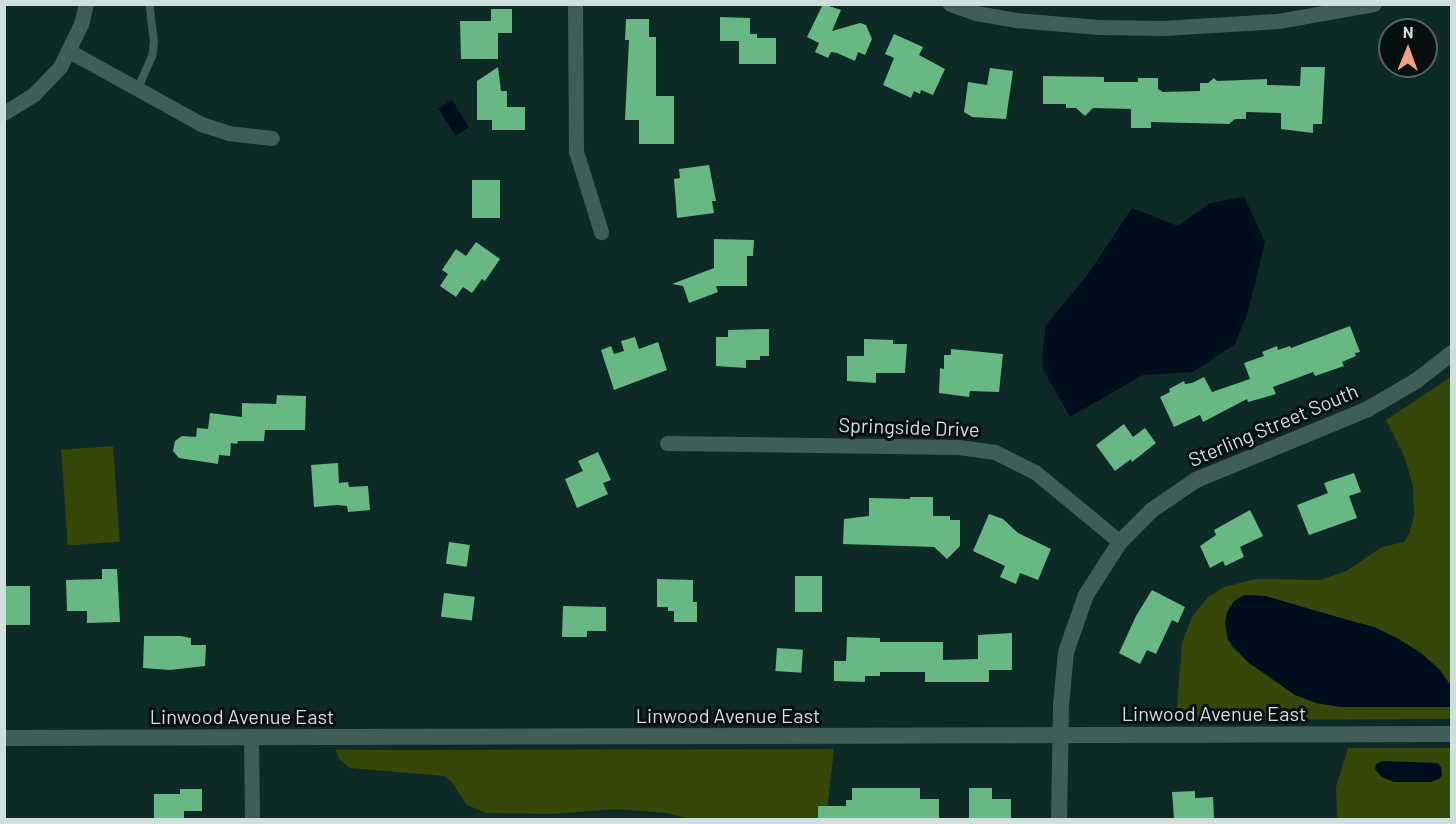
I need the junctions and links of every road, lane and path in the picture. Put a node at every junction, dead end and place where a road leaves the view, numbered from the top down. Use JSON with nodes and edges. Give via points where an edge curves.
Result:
{"nodes":[{"id":1,"x":86,"y":4,"type":"edge"},
{"id":2,"x":149,"y":4,"type":"edge"},
{"id":3,"x":575,"y":4,"type":"edge"},
{"id":4,"x":950,"y":4,"type":"edge"},
{"id":5,"x":1374,"y":4,"type":"edge"},
{"id":6,"x":69,"y":51,"type":"junction"},
{"id":7,"x":137,"y":90,"type":"junction"},
{"id":8,"x":4,"y":113,"type":"edge"},
{"id":9,"x":272,"y":138,"type":"dead end"},
{"id":10,"x":601,"y":232,"type":"dead end"},
{"id":11,"x":1452,"y":353,"type":"edge"},
{"id":12,"x":667,"y":443,"type":"dead end"},
{"id":13,"x":1120,"y":542,"type":"junction"},
{"id":14,"x":1452,"y":734,"type":"edge"},
{"id":15,"x":1060,"y":735,"type":"junction"},
{"id":16,"x":251,"y":736,"type":"junction"},
{"id":17,"x":4,"y":738,"type":"edge"},
{"id":18,"x":252,"y":819,"type":"edge"},
{"id":19,"x":1059,"y":819,"type":"edge"}],
"edges":[{"from":1,"to":6,"type":"street"},
{"from":2,"to":7,"type":"lane","via":[[153,50]]},
{"from":3,"to":10,"type":"street","via":[[576,151]]},
{"from":4,"to":5,"type":"street","via":[[1015,20],[1163,28],[1269,22]]},
{"from":6,"to":7,"type":"street"},
{"from":6,"to":8,"type":"street","via":[[48,82]]},
{"from":7,"to":9,"type":"street","via":[[201,124],[228,133]]},
{"from":11,"to":13,"type":"street","name":"Sterling Street South","via":[[1416,381],[1368,409],[1196,480],[1152,510]]},
{"from":12,"to":13,"type":"street","name":"Springside Drive","via":[[959,447],[995,452],[1035,472]]},
{"from":13,"to":15,"type":"street","name":"Sterling Street South","via":[[1088,590],[1072,631],[1063,671]]},
{"from":14,"to":15,"type":"street","name":"Linwood Avenue East"},
{"from":15,"to":16,"type":"street","name":"Linwood Avenue East"},
{"from":15,"to":19,"type":"street","name":"Sterling Street South"},
{"from":16,"to":17,"type":"street","name":"Linwood Avenue East"},
{"from":16,"to":18,"type":"street"}]}
